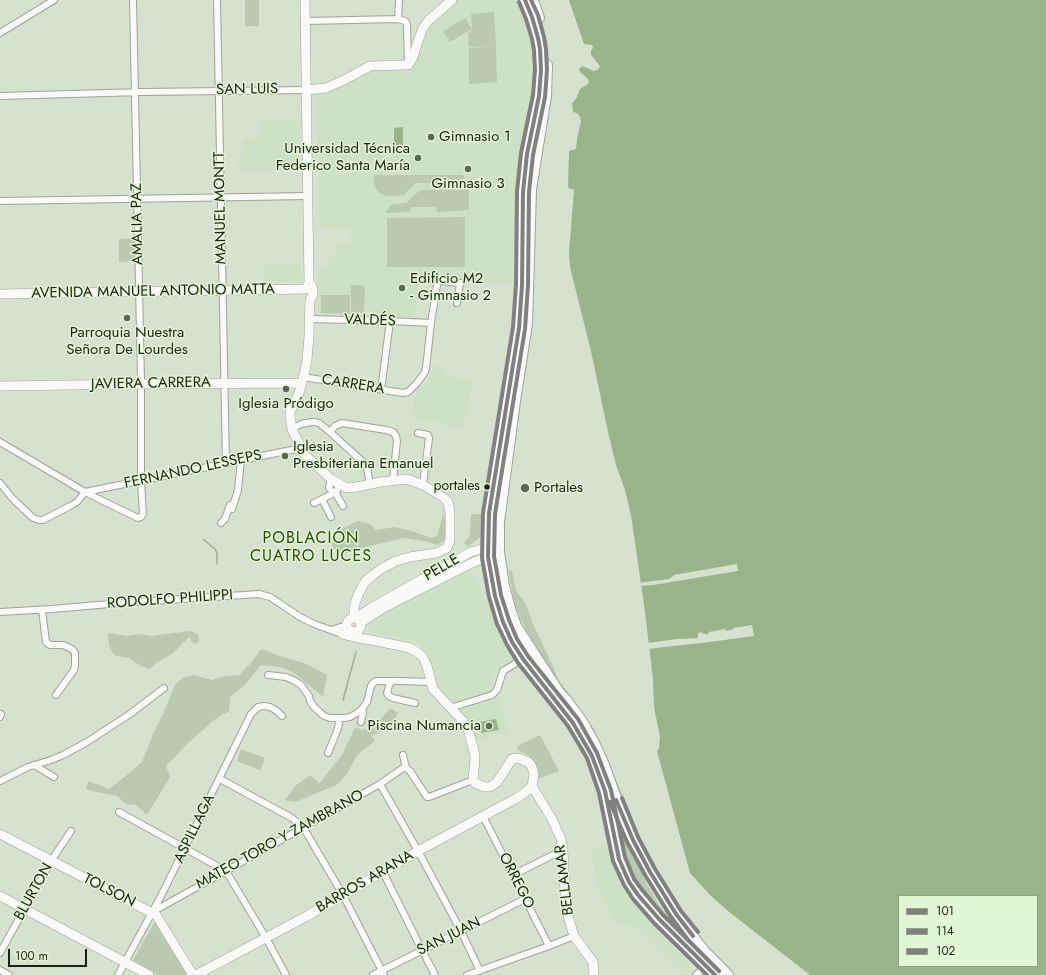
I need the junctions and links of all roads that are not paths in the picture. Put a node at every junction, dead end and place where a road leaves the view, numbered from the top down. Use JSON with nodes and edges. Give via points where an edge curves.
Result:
{"nodes":[{"id":1,"x":54,"y":0,"type":"edge"},
{"id":2,"x":133,"y":0,"type":"edge"},
{"id":3,"x":217,"y":0,"type":"edge"},
{"id":4,"x":305,"y":0,"type":"edge"},
{"id":5,"x":398,"y":0,"type":"edge"},
{"id":6,"x":452,"y":0,"type":"edge"},
{"id":7,"x":525,"y":0,"type":"edge"},
{"id":8,"x":533,"y":0,"type":"edge"},
{"id":9,"x":398,"y":19,"type":"junction"},
{"id":10,"x":306,"y":21,"type":"junction"},
{"id":11,"x":0,"y":33,"type":"edge"},
{"id":12,"x":408,"y":64,"type":"junction"},
{"id":13,"x":220,"y":90,"type":"junction"},
{"id":14,"x":307,"y":90,"type":"junction"},
{"id":15,"x":135,"y":92,"type":"junction"},
{"id":16,"x":0,"y":96,"type":"edge"},
{"id":17,"x":308,"y":196,"type":"junction"},
{"id":18,"x":221,"y":197,"type":"junction"},
{"id":19,"x":137,"y":198,"type":"junction"},
{"id":20,"x":0,"y":202,"type":"edge"},
{"id":21,"x":308,"y":286,"type":"junction"},
{"id":22,"x":223,"y":291,"type":"junction"},
{"id":23,"x":139,"y":292,"type":"junction"},
{"id":24,"x":0,"y":294,"type":"edge"},
{"id":25,"x":457,"y":303,"type":"dead end"},
{"id":26,"x":310,"y":319,"type":"junction"},
{"id":27,"x":390,"y":321,"type":"junction"},
{"id":28,"x":431,"y":323,"type":"junction"},
{"id":29,"x":303,"y":380,"type":"junction"},
{"id":30,"x":225,"y":383,"type":"junction"},
{"id":31,"x":141,"y":384,"type":"junction"},
{"id":32,"x":0,"y":386,"type":"edge"},
{"id":33,"x":381,"y":390,"type":"junction"},
{"id":34,"x":292,"y":429,"type":"junction"},
{"id":35,"x":330,"y":432,"type":"junction"},
{"id":36,"x":418,"y":433,"type":"dead end"},
{"id":37,"x":0,"y":442,"type":"edge"},
{"id":38,"x":301,"y":448,"type":"junction"},
{"id":39,"x":241,"y":460,"type":"junction"},
{"id":40,"x":226,"y":463,"type":"junction"},
{"id":41,"x":331,"y":479,"type":"junction"},
{"id":42,"x":393,"y":480,"type":"junction"},
{"id":43,"x":141,"y":481,"type":"junction"},
{"id":44,"x":238,"y":482,"type":"junction"},
{"id":45,"x":0,"y":483,"type":"edge"},
{"id":46,"x":339,"y":484,"type":"junction"},
{"id":47,"x":370,"y":484,"type":"junction"},
{"id":48,"x":422,"y":485,"type":"junction"},
{"id":49,"x":85,"y":492,"type":"junction"},
{"id":50,"x":322,"y":499,"type":"junction"},
{"id":51,"x":314,"y":503,"type":"dead end"},
{"id":52,"x":343,"y":506,"type":"dead end"},
{"id":53,"x":232,"y":510,"type":"dead end"},
{"id":54,"x":331,"y":517,"type":"dead end"},
{"id":55,"x":221,"y":522,"type":"dead end"},
{"id":56,"x":488,"y":552,"type":"junction"},
{"id":57,"x":499,"y":552,"type":"junction"},
{"id":58,"x":358,"y":595,"type":"junction"},
{"id":59,"x":371,"y":608,"type":"junction"},
{"id":60,"x":42,"y":610,"type":"junction"},
{"id":61,"x":0,"y":612,"type":"edge"},
{"id":62,"x":352,"y":625,"type":"junction"},
{"id":63,"x":331,"y":630,"type":"junction"},
{"id":64,"x":372,"y":640,"type":"junction"},
{"id":65,"x":523,"y":659,"type":"junction"},
{"id":66,"x":268,"y":675,"type":"dead end"},
{"id":67,"x":392,"y":681,"type":"junction"},
{"id":68,"x":431,"y":682,"type":"junction"},
{"id":69,"x":164,"y":688,"type":"dead end"},
{"id":70,"x":56,"y":695,"type":"dead end"},
{"id":71,"x":415,"y":703,"type":"dead end"},
{"id":72,"x":450,"y":708,"type":"junction"},
{"id":73,"x":362,"y":709,"type":"junction"},
{"id":74,"x":282,"y":716,"type":"dead end"},
{"id":75,"x":338,"y":718,"type":"junction"},
{"id":76,"x":361,"y":722,"type":"dead end"},
{"id":77,"x":328,"y":754,"type":"dead end"},
{"id":78,"x":403,"y":755,"type":"dead end"},
{"id":79,"x":34,"y":765,"type":"junction"},
{"id":80,"x":406,"y":768,"type":"junction"},
{"id":81,"x":54,"y":777,"type":"dead end"},
{"id":82,"x":220,"y":779,"type":"junction"},
{"id":83,"x":473,"y":780,"type":"junction"},
{"id":84,"x":0,"y":781,"type":"edge"},
{"id":85,"x":380,"y":784,"type":"junction"},
{"id":86,"x":532,"y":786,"type":"junction"},
{"id":87,"x":119,"y":812,"type":"dead end"},
{"id":88,"x":483,"y":816,"type":"junction"},
{"id":89,"x":303,"y":827,"type":"junction"},
{"id":90,"x":71,"y":831,"type":"dead end"},
{"id":91,"x":0,"y":834,"type":"edge"},
{"id":92,"x":185,"y":848,"type":"junction"},
{"id":93,"x":562,"y":850,"type":"junction"},
{"id":94,"x":418,"y":852,"type":"junction"},
{"id":95,"x":51,"y":861,"type":"junction"},
{"id":96,"x":226,"y":871,"type":"junction"},
{"id":97,"x":384,"y":872,"type":"junction"},
{"id":98,"x":513,"y":875,"type":"junction"},
{"id":99,"x":343,"y":895,"type":"junction"},
{"id":100,"x":0,"y":896,"type":"edge"},
{"id":101,"x":525,"y":899,"type":"junction"},
{"id":102,"x":24,"y":909,"type":"junction"},
{"id":103,"x":153,"y":912,"type":"junction"},
{"id":104,"x":461,"y":931,"type":"junction"},
{"id":105,"x":574,"y":936,"type":"junction"},
{"id":106,"x":266,"y":938,"type":"junction"},
{"id":107,"x":548,"y":946,"type":"junction"},
{"id":108,"x":422,"y":950,"type":"junction"},
{"id":109,"x":0,"y":953,"type":"edge"},
{"id":110,"x":125,"y":962,"type":"junction"},
{"id":111,"x":706,"y":966,"type":"junction"},
{"id":112,"x":0,"y":970,"type":"edge"},
{"id":113,"x":480,"y":971,"type":"junction"},
{"id":114,"x":383,"y":973,"type":"edge"},
{"id":115,"x":9,"y":975,"type":"edge"},
{"id":116,"x":118,"y":975,"type":"edge"},
{"id":117,"x":149,"y":975,"type":"edge"},
{"id":118,"x":193,"y":975,"type":"edge"},
{"id":119,"x":196,"y":975,"type":"edge"},
{"id":120,"x":286,"y":975,"type":"edge"},
{"id":121,"x":373,"y":975,"type":"edge"},
{"id":122,"x":435,"y":975,"type":"edge"},
{"id":123,"x":467,"y":975,"type":"edge"},
{"id":124,"x":593,"y":975,"type":"edge"},
{"id":125,"x":696,"y":975,"type":"edge"},
{"id":126,"x":715,"y":975,"type":"edge"},
{"id":127,"x":728,"y":975,"type":"edge"}],
"edges":[{"from":1,"to":11,"type":"street"},
{"from":2,"to":15,"type":"street","name":"AMALIA PAZ"},
{"from":3,"to":13,"type":"street","name":"MANUEL MONTT"},
{"from":4,"to":10,"type":"street"},
{"from":5,"to":9,"type":"street"},
{"from":6,"to":12,"type":"street","via":[[423,28]]},
{"from":7,"to":56,"type":"main road","via":[[538,38],[541,70],[523,192],[519,328],[489,513]]},
{"from":8,"to":57,"type":"main road","via":[[544,38],[547,85],[532,183],[527,324],[499,522]]},
{"from":9,"to":10,"type":"street"},
{"from":9,"to":12,"type":"street","via":[[407,24]]},
{"from":10,"to":14,"type":"street"},
{"from":12,"to":14,"type":"street","name":"SAN LUIS","via":[[370,66],[326,88]]},
{"from":13,"to":14,"type":"street","name":"SAN LUIS"},
{"from":13,"to":15,"type":"street","name":"SAN LUIS"},
{"from":13,"to":18,"type":"street","name":"MANUEL MONTT"},
{"from":14,"to":17,"type":"street"},
{"from":15,"to":16,"type":"street","name":"SAN LUIS"},
{"from":15,"to":19,"type":"street","name":"AMALIA PAZ"},
{"from":17,"to":18,"type":"street"},
{"from":17,"to":21,"type":"street"},
{"from":18,"to":19,"type":"street"},
{"from":18,"to":22,"type":"street","name":"MANUEL MONTT"},
{"from":19,"to":20,"type":"street"},
{"from":19,"to":23,"type":"street","name":"AMALIA PAZ"},
{"from":21,"to":22,"type":"street","name":"AVENIDA MANUEL ANTONIO MATTA"},
{"from":21,"to":26,"type":"street"},
{"from":22,"to":23,"type":"street","name":"AVENIDA MANUEL ANTONIO MATTA"},
{"from":22,"to":30,"type":"street","name":"MANUEL MONTT"},
{"from":23,"to":24,"type":"street","name":"AVENIDA MANUEL ANTONIO MATTA"},
{"from":23,"to":31,"type":"street","name":"AMALIA PAZ"},
{"from":25,"to":28,"type":"street","via":[[460,283],[438,282]]},
{"from":26,"to":27,"type":"street","name":"VALDÉS"},
{"from":26,"to":29,"type":"street"},
{"from":27,"to":28,"type":"street","name":"VALDÉS"},
{"from":27,"to":33,"type":"street"},
{"from":28,"to":33,"type":"street","name":"CARRERA","via":[[426,368],[418,383],[404,393]]},
{"from":29,"to":30,"type":"street","name":"JAVIERA CARRERA"},
{"from":29,"to":33,"type":"street","name":"CARRERA"},
{"from":29,"to":34,"type":"street","via":[[290,412]]},
{"from":30,"to":31,"type":"street","name":"JAVIERA CARRERA"},
{"from":30,"to":40,"type":"street","name":"MANUEL MONTT"},
{"from":31,"to":32,"type":"street","name":"JAVIERA CARRERA"},
{"from":31,"to":43,"type":"street","name":"AMALIA PAZ"},
{"from":34,"to":35,"type":"street","via":[[301,424],[315,422]]},
{"from":34,"to":38,"type":"street"},
{"from":35,"to":42,"type":"street","via":[[342,423],[393,432],[397,440]]},
{"from":35,"to":47,"type":"street","via":[[365,464]]},
{"from":36,"to":48,"type":"street","via":[[428,435],[429,438]]},
{"from":37,"to":49,"type":"street"},
{"from":38,"to":39,"type":"street","name":"FERNANDO LESSEPS"},
{"from":38,"to":41,"type":"street","via":[[304,454]]},
{"from":39,"to":40,"type":"street","name":"FERNANDO LESSEPS"},
{"from":39,"to":44,"type":"street"},
{"from":40,"to":43,"type":"street","name":"FERNANDO LESSEPS"},
{"from":41,"to":46,"type":"street"},
{"from":41,"to":50,"type":"street","via":[[329,487],[333,492]]},
{"from":42,"to":47,"type":"street"},
{"from":42,"to":48,"type":"street","via":[[407,478]]},
{"from":43,"to":49,"type":"street","name":"FERNANDO LESSEPS"},
{"from":43,"to":49,"type":"street","name":"AMALIA PAZ","via":[[143,514],[138,518]]},
{"from":44,"to":53,"type":"street"},
{"from":44,"to":55,"type":"street"},
{"from":45,"to":49,"type":"street","via":[[33,518],[39,520],[77,502]]},
{"from":46,"to":47,"type":"street","via":[[347,488]]},
{"from":46,"to":52,"type":"street","via":[[336,494]]},
{"from":48,"to":58,"type":"street","via":[[448,502],[450,540],[447,548],[436,553],[396,561],[366,581]]},
{"from":50,"to":51,"type":"street"},
{"from":50,"to":54,"type":"street"},
{"from":56,"to":57,"type":"street"},
{"from":56,"to":59,"type":"street","name":"PELLE","via":[[471,552]]},
{"from":56,"to":62,"type":"street","name":"PELLE","via":[[474,562]]},
{"from":56,"to":65,"type":"main road","via":[[495,596],[512,642]]},
{"from":57,"to":127,"type":"main road","via":[[504,586],[516,626],[590,735],[625,823],[654,878],[680,920],[704,951]]},
{"from":58,"to":59,"type":"street","via":[[360,607]]},
{"from":58,"to":62,"type":"street","via":[[347,615]]},
{"from":59,"to":62,"type":"street","name":"PELLE"},
{"from":60,"to":61,"type":"street","name":"RODOLFO PHILIPPI"},
{"from":60,"to":63,"type":"street","name":"RODOLFO PHILIPPI","via":[[259,594],[270,597],[300,617]]},
{"from":60,"to":70,"type":"street","via":[[46,642],[63,645],[75,653],[74,670]]},
{"from":62,"to":63,"type":"street"},
{"from":62,"to":63,"type":"street","name":"RODOLFO PHILIPPI"},
{"from":62,"to":64,"type":"street"},
{"from":62,"to":64,"type":"street","via":[[358,638]]},
{"from":64,"to":68,"type":"street","via":[[410,648],[417,652],[423,657]]},
{"from":65,"to":72,"type":"street","via":[[503,671],[497,690],[492,695]]},
{"from":65,"to":111,"type":"main road","via":[[573,723],[587,746],[601,779],[616,851],[629,882],[659,919]]},
{"from":66,"to":75,"type":"street","via":[[295,681],[306,691],[318,712],[330,718]]},
{"from":67,"to":68,"type":"street"},
{"from":67,"to":71,"type":"street","via":[[388,690],[389,696]]},
{"from":67,"to":73,"type":"street","via":[[373,683]]},
{"from":68,"to":72,"type":"street","via":[[433,689]]},
{"from":69,"to":79,"type":"street","via":[[87,742],[63,755]]},
{"from":72,"to":83,"type":"street","via":[[468,729],[475,759]]},
{"from":73,"to":75,"type":"street","via":[[350,717]]},
{"from":73,"to":76,"type":"street"},
{"from":74,"to":82,"type":"street","name":"ASPILLAGA","via":[[270,707],[264,706],[258,707],[251,714]]},
{"from":75,"to":77,"type":"street","via":[[339,724]]},
{"from":78,"to":80,"type":"street"},
{"from":79,"to":81,"type":"street"},
{"from":79,"to":84,"type":"street"},
{"from":80,"to":83,"type":"street","via":[[427,797]]},
{"from":80,"to":85,"type":"street","name":"MATEO TORO Y ZAMBRANO"},
{"from":82,"to":89,"type":"street","via":[[292,818]]},
{"from":82,"to":92,"type":"street","name":"ASPILLAGA"},
{"from":83,"to":86,"type":"street","via":[[481,786],[489,787],[498,782],[512,759],[518,758],[531,765],[534,775]]},
{"from":85,"to":89,"type":"street","name":"MATEO TORO Y ZAMBRANO"},
{"from":85,"to":94,"type":"street"},
{"from":86,"to":88,"type":"street","name":"BARROS ARANA","via":[[517,798]]},
{"from":86,"to":93,"type":"street","name":"BELLAMAR","via":[[555,826],[561,839]]},
{"from":87,"to":92,"type":"street"},
{"from":88,"to":94,"type":"street","name":"BARROS ARANA"},
{"from":88,"to":98,"type":"street","name":"ORREGO"},
{"from":89,"to":96,"type":"street","name":"MATEO TORO Y ZAMBRANO"},
{"from":89,"to":99,"type":"street"},
{"from":90,"to":95,"type":"street","name":"BLURTON"},
{"from":91,"to":95,"type":"street","name":"TOLSON"},
{"from":92,"to":96,"type":"street"},
{"from":92,"to":103,"type":"street","name":"ASPILLAGA"},
{"from":93,"to":98,"type":"street"},
{"from":93,"to":105,"type":"street","name":"BELLAMAR","via":[[564,892]]},
{"from":94,"to":97,"type":"street","name":"BARROS ARANA"},
{"from":94,"to":104,"type":"street"},
{"from":95,"to":102,"type":"street","name":"BLURTON"},
{"from":95,"to":103,"type":"street","name":"TOLSON"},
{"from":96,"to":103,"type":"street","name":"MATEO TORO Y ZAMBRANO"},
{"from":96,"to":106,"type":"street"},
{"from":97,"to":99,"type":"street","name":"BARROS ARANA"},
{"from":97,"to":108,"type":"street"},
{"from":98,"to":101,"type":"street","name":"ORREGO"},
{"from":99,"to":106,"type":"street","name":"BARROS ARANA"},
{"from":99,"to":114,"type":"street"},
{"from":100,"to":102,"type":"street"},
{"from":101,"to":104,"type":"street","name":"SAN JUAN"},
{"from":101,"to":107,"type":"street","name":"ORREGO"},
{"from":102,"to":109,"type":"street","name":"BLURTON"},
{"from":102,"to":110,"type":"street"},
{"from":103,"to":110,"type":"street","name":"ASPILLAGA"},
{"from":103,"to":118,"type":"street","name":"TOLSON"},
{"from":104,"to":108,"type":"street","name":"SAN JUAN"},
{"from":104,"to":113,"type":"street"},
{"from":105,"to":107,"type":"street"},
{"from":105,"to":124,"type":"street","name":"BELLAMAR","via":[[593,962]]},
{"from":106,"to":119,"type":"street","name":"BARROS ARANA"},
{"from":106,"to":120,"type":"street"},
{"from":107,"to":113,"type":"street"},
{"from":108,"to":114,"type":"street","name":"SAN JUAN"},
{"from":108,"to":122,"type":"street"},
{"from":110,"to":116,"type":"street","name":"ASPILLAGA"},
{"from":110,"to":117,"type":"street"},
{"from":111,"to":125,"type":"street"},
{"from":111,"to":126,"type":"main road"},
{"from":112,"to":115,"type":"street"},
{"from":113,"to":123,"type":"street"},
{"from":114,"to":121,"type":"street","name":"SAN JUAN"}]}
